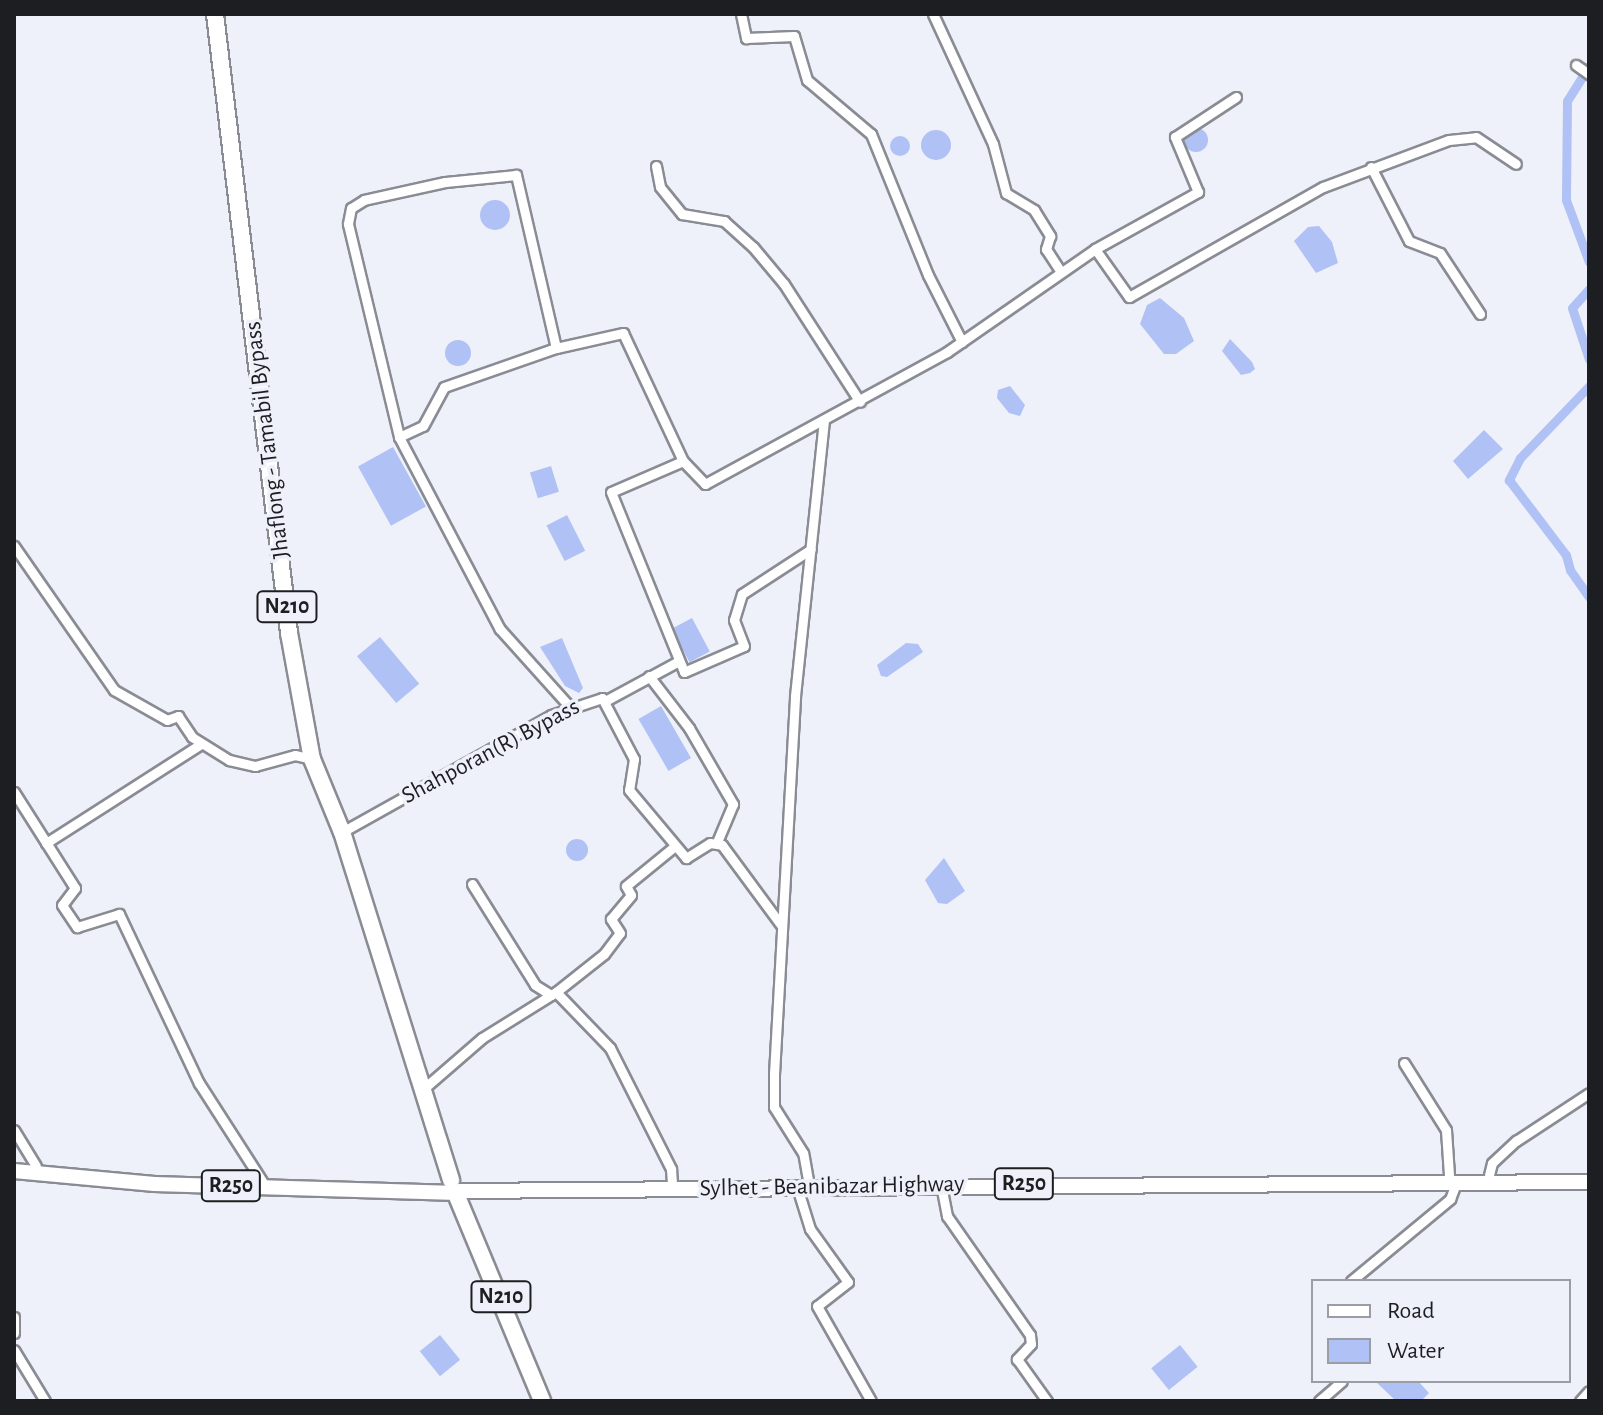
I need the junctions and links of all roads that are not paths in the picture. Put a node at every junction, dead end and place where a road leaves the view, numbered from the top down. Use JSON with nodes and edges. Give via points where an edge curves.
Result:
{"nodes":[{"id":1,"x":215,"y":14,"type":"edge"},
{"id":2,"x":741,"y":14,"type":"edge"},
{"id":3,"x":933,"y":14,"type":"edge"},
{"id":4,"x":1576,"y":65,"type":"dead end"},
{"id":5,"x":1589,"y":74,"type":"edge"},
{"id":6,"x":1236,"y":97,"type":"dead end"},
{"id":7,"x":1516,"y":164,"type":"dead end"},
{"id":8,"x":656,"y":166,"type":"dead end"},
{"id":9,"x":1371,"y":167,"type":"junction"},
{"id":10,"x":1095,"y":249,"type":"junction"},
{"id":11,"x":1061,"y":272,"type":"junction"},
{"id":12,"x":1480,"y":314,"type":"dead end"},
{"id":13,"x":962,"y":342,"type":"junction"},
{"id":14,"x":556,"y":348,"type":"junction"},
{"id":15,"x":860,"y":402,"type":"junction"},
{"id":16,"x":824,"y":421,"type":"junction"},
{"id":17,"x":399,"y":437,"type":"junction"},
{"id":18,"x":683,"y":461,"type":"junction"},
{"id":19,"x":14,"y":546,"type":"edge"},
{"id":20,"x":811,"y":549,"type":"junction"},
{"id":21,"x":679,"y":661,"type":"junction"},
{"id":22,"x":649,"y":676,"type":"junction"},
{"id":23,"x":605,"y":701,"type":"junction"},
{"id":24,"x":570,"y":707,"type":"junction"},
{"id":25,"x":201,"y":744,"type":"junction"},
{"id":26,"x":312,"y":759,"type":"junction"},
{"id":27,"x":14,"y":792,"type":"edge"},
{"id":28,"x":342,"y":832,"type":"junction"},
{"id":29,"x":717,"y":842,"type":"junction"},
{"id":30,"x":46,"y":843,"type":"junction"},
{"id":31,"x":675,"y":846,"type":"junction"},
{"id":32,"x":472,"y":884,"type":"dead end"},
{"id":33,"x":781,"y":925,"type":"junction"},
{"id":34,"x":554,"y":994,"type":"junction"},
{"id":35,"x":1404,"y":1063,"type":"dead end"},
{"id":36,"x":422,"y":1090,"type":"junction"},
{"id":37,"x":1589,"y":1093,"type":"edge"},
{"id":38,"x":14,"y":1130,"type":"edge"},
{"id":39,"x":36,"y":1166,"type":"junction"},
{"id":40,"x":14,"y":1168,"type":"edge"},
{"id":41,"x":1489,"y":1175,"type":"junction"},
{"id":42,"x":1589,"y":1175,"type":"edge"},
{"id":43,"x":1453,"y":1179,"type":"junction"},
{"id":44,"x":262,"y":1181,"type":"junction"},
{"id":45,"x":672,"y":1182,"type":"junction"},
{"id":46,"x":1589,"y":1182,"type":"edge"},
{"id":47,"x":803,"y":1184,"type":"junction"},
{"id":48,"x":941,"y":1185,"type":"junction"},
{"id":49,"x":453,"y":1188,"type":"junction"},
{"id":50,"x":1353,"y":1279,"type":"edge"},
{"id":51,"x":14,"y":1317,"type":"edge"},
{"id":52,"x":14,"y":1333,"type":"edge"},
{"id":53,"x":14,"y":1350,"type":"edge"},
{"id":54,"x":1340,"y":1383,"type":"edge"},
{"id":55,"x":1589,"y":1391,"type":"edge"},
{"id":56,"x":45,"y":1401,"type":"edge"},
{"id":57,"x":542,"y":1401,"type":"edge"},
{"id":58,"x":871,"y":1401,"type":"edge"},
{"id":59,"x":1047,"y":1401,"type":"edge"},
{"id":60,"x":1319,"y":1401,"type":"edge"},
{"id":61,"x":1580,"y":1401,"type":"edge"}],
"edges":[{"from":1,"to":26,"type":"highway","name":"Jhaflong - Tamabil Bypass","number":"N210","via":[[289,633]]},
{"from":2,"to":13,"type":"street","via":[[746,38],[794,36],[807,80],[871,134],[928,275]]},
{"from":3,"to":11,"type":"street","via":[[993,144],[1006,193],[1034,210],[1050,236],[1046,249]]},
{"from":4,"to":5,"type":"street"},
{"from":6,"to":10,"type":"street","via":[[1175,137],[1198,192]]},
{"from":7,"to":9,"type":"street","via":[[1476,137],[1449,140]]},
{"from":8,"to":15,"type":"street","via":[[660,187],[682,214],[724,221],[753,247]]},
{"from":9,"to":10,"type":"street","via":[[1205,249],[1133,296],[1122,292]]},
{"from":9,"to":12,"type":"street","via":[[1409,241],[1440,253]]},
{"from":10,"to":11,"type":"street"},
{"from":11,"to":13,"type":"street"},
{"from":13,"to":15,"type":"street"},
{"from":14,"to":17,"type":"street","via":[[444,387],[423,426]]},
{"from":14,"to":17,"type":"street","via":[[516,175],[445,182],[364,200],[351,208],[348,224]]},
{"from":14,"to":18,"type":"street","via":[[623,333]]},
{"from":15,"to":16,"type":"street"},
{"from":16,"to":18,"type":"street","via":[[705,484]]},
{"from":16,"to":20,"type":"street"},
{"from":17,"to":24,"type":"street","via":[[500,629]]},
{"from":18,"to":21,"type":"street","via":[[611,492]]},
{"from":19,"to":25,"type":"street","via":[[114,690],[167,720],[178,716]]},
{"from":20,"to":21,"type":"street","via":[[742,594],[734,620],[744,646],[684,672]]},
{"from":20,"to":33,"type":"street","via":[[795,696]]},
{"from":21,"to":22,"type":"street"},
{"from":22,"to":23,"type":"street"},
{"from":22,"to":29,"type":"street","via":[[689,728],[733,804]]},
{"from":23,"to":24,"type":"street","name":"Shahporan(R) Bypass"},
{"from":23,"to":31,"type":"street","name":"Shahporan(R) Bypass","via":[[634,759],[629,790]]},
{"from":24,"to":28,"type":"street","name":"Shahporan(R) Bypass"},
{"from":25,"to":26,"type":"street","via":[[229,760],[255,766],[295,755]]},
{"from":25,"to":30,"type":"street"},
{"from":26,"to":28,"type":"highway","name":"Jhaflong - Tamabil Bypass","number":"N210"},
{"from":27,"to":30,"type":"street"},
{"from":28,"to":36,"type":"highway","name":"Jhaflong - Tamabil Bypass","number":"N210"},
{"from":29,"to":31,"type":"street","via":[[689,859]]},
{"from":29,"to":33,"type":"street"},
{"from":30,"to":44,"type":"street","via":[[75,888],[62,905],[77,927],[119,914],[199,1083]]},
{"from":31,"to":34,"type":"street","via":[[626,886],[631,895],[611,919],[620,933],[604,954]]},
{"from":32,"to":34,"type":"street","via":[[535,985]]},
{"from":33,"to":47,"type":"street","via":[[774,1107],[803,1153]]},
{"from":34,"to":36,"type":"street","via":[[482,1038]]},
{"from":34,"to":45,"type":"street","via":[[610,1048],[671,1169]]},
{"from":35,"to":43,"type":"street","via":[[1446,1130]]},
{"from":36,"to":49,"type":"highway","name":"Jhaflong - Tamabil Bypass","number":"N210"},
{"from":37,"to":41,"type":"street","via":[[1516,1141],[1492,1163]]},
{"from":38,"to":39,"type":"street"},
{"from":39,"to":40,"type":"main road","number":"R250"},
{"from":39,"to":44,"type":"main road","number":"R250","via":[[154,1179]]},
{"from":40,"to":49,"type":"main road","number":"R250","via":[[154,1184]]},
{"from":41,"to":42,"type":"main road","name":"Sylhet - Beanibazar Highway","number":"R250"},
{"from":41,"to":43,"type":"main road","name":"Sylhet - Beanibazar Highway","number":"R250"},
{"from":43,"to":46,"type":"main road","name":"Sylhet - Beanibazar Highway","number":"R250"},
{"from":43,"to":47,"type":"main road","name":"Sylhet - Beanibazar Highway","number":"R250"},
{"from":43,"to":48,"type":"main road","name":"Sylhet - Beanibazar Highway","number":"R250"},
{"from":43,"to":50,"type":"street","via":[[1450,1199]]},
{"from":44,"to":49,"type":"main road","number":"R250"},
{"from":45,"to":47,"type":"main road","name":"Sylhet - Beanibazar Highway","number":"R250"},
{"from":45,"to":49,"type":"main road","name":"Sylhet - Beanibazar Highway","number":"R250"},
{"from":47,"to":48,"type":"main road","name":"Sylhet - Beanibazar Highway","number":"R250"},
{"from":47,"to":49,"type":"main road","name":"Sylhet - Beanibazar Highway","number":"R250"},
{"from":47,"to":58,"type":"street","via":[[810,1229],[848,1282],[817,1306]]},
{"from":48,"to":59,"type":"street","via":[[947,1216],[980,1257],[1032,1340],[1017,1359]]},
{"from":49,"to":57,"type":"highway","name":"Jhaflong - Tamabil Bypass","number":"N210"},
{"from":51,"to":52,"type":"street"},
{"from":53,"to":56,"type":"street"},
{"from":54,"to":60,"type":"street"},
{"from":55,"to":61,"type":"street"}]}
